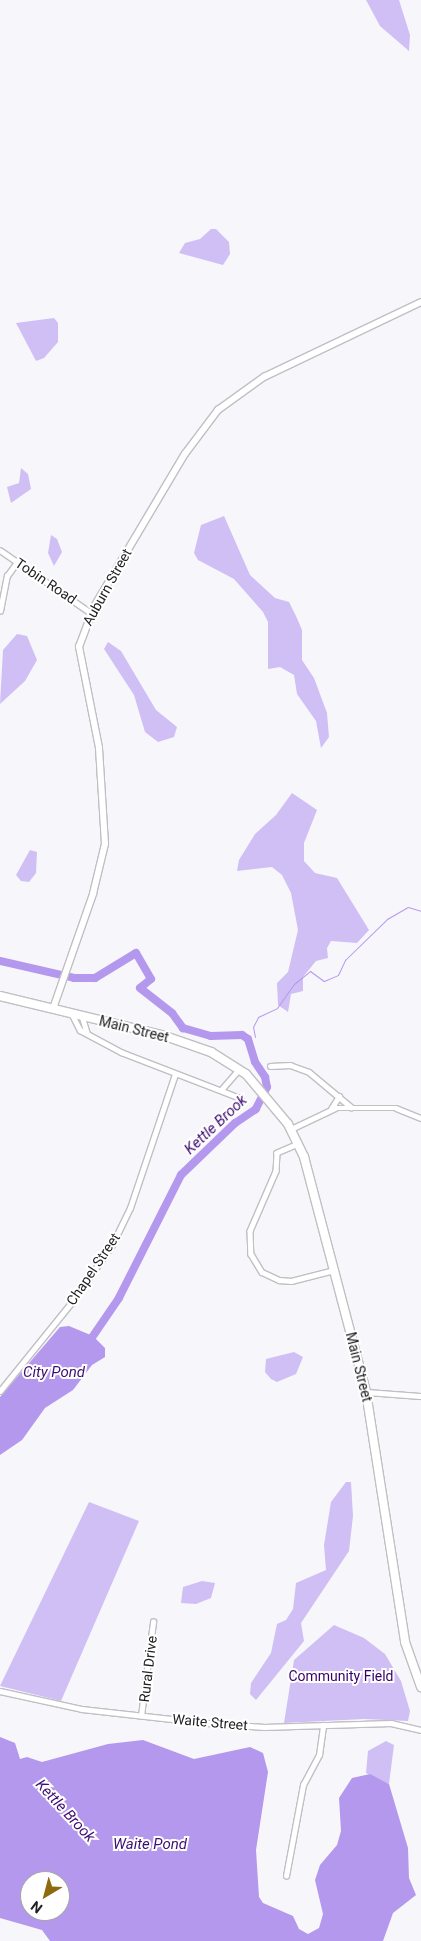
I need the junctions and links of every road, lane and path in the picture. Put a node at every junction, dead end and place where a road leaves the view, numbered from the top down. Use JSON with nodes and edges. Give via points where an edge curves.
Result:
{"nodes":[{"id":1,"x":421,"y":302,"type":"edge"},
{"id":2,"x":0,"y":550,"type":"edge"},
{"id":3,"x":17,"y":562,"type":"junction"},
{"id":4,"x":0,"y":611,"type":"edge"},
{"id":5,"x":91,"y":613,"type":"junction"},
{"id":6,"x":0,"y":996,"type":"edge"},
{"id":7,"x":53,"y":1010,"type":"junction"},
{"id":8,"x":72,"y":1014,"type":"junction"},
{"id":9,"x":82,"y":1016,"type":"junction"},
{"id":10,"x":88,"y":1034,"type":"junction"},
{"id":11,"x":270,"y":1066,"type":"dead end"},
{"id":12,"x":239,"y":1069,"type":"junction"},
{"id":13,"x":176,"y":1074,"type":"junction"},
{"id":14,"x":221,"y":1090,"type":"junction"},
{"id":15,"x":339,"y":1096,"type":"junction"},
{"id":16,"x":240,"y":1098,"type":"dead end"},
{"id":17,"x":351,"y":1107,"type":"junction"},
{"id":18,"x":330,"y":1110,"type":"junction"},
{"id":19,"x":421,"y":1118,"type":"edge"},
{"id":20,"x":291,"y":1129,"type":"junction"},
{"id":21,"x":299,"y":1143,"type":"junction"},
{"id":22,"x":334,"y":1270,"type":"junction"},
{"id":23,"x":0,"y":1391,"type":"edge"},
{"id":24,"x":366,"y":1392,"type":"junction"},
{"id":25,"x":421,"y":1396,"type":"edge"},
{"id":26,"x":153,"y":1622,"type":"dead end"},
{"id":27,"x":421,"y":1687,"type":"edge"},
{"id":28,"x":0,"y":1691,"type":"edge"},
{"id":29,"x":141,"y":1716,"type":"junction"},
{"id":30,"x":323,"y":1725,"type":"junction"},
{"id":31,"x":421,"y":1730,"type":"edge"},
{"id":32,"x":286,"y":1876,"type":"dead end"}],
"edges":[{"from":1,"to":5,"type":"street","name":"Auburn Street","via":[[264,377],[218,410],[175,470]]},
{"from":2,"to":3,"type":"street","name":"Tobin Road"},
{"from":3,"to":4,"type":"street","via":[[7,576]]},
{"from":3,"to":5,"type":"street","name":"Tobin Road"},
{"from":5,"to":7,"type":"street","name":"Auburn Street","via":[[79,647],[99,748],[105,844],[93,894]]},
{"from":6,"to":7,"type":"highway","name":"Main Street"},
{"from":7,"to":8,"type":"highway","name":"Main Street"},
{"from":8,"to":9,"type":"highway","name":"Main Street"},
{"from":8,"to":10,"type":"street","name":"Main Street","via":[[74,1024]]},
{"from":9,"to":10,"type":"street","name":"Main Street"},
{"from":9,"to":12,"type":"highway","name":"Main Street","via":[[192,1044]]},
{"from":10,"to":13,"type":"street","name":"Main Street","via":[[120,1052]]},
{"from":11,"to":15,"type":"street","via":[[284,1064],[302,1069]]},
{"from":12,"to":14,"type":"street"},
{"from":12,"to":20,"type":"highway","name":"Main Street","via":[[264,1092]]},
{"from":13,"to":14,"type":"street","name":"Main Street"},
{"from":13,"to":23,"type":"street","name":"Chapel Street","via":[[130,1208],[112,1245],[71,1303]]},
{"from":14,"to":16,"type":"street","name":"Main Street"},
{"from":15,"to":17,"type":"street"},
{"from":15,"to":18,"type":"street"},
{"from":17,"to":18,"type":"street"},
{"from":17,"to":19,"type":"street","via":[[400,1108]]},
{"from":18,"to":20,"type":"street"},
{"from":20,"to":21,"type":"highway","name":"Main Street"},
{"from":21,"to":22,"type":"highway","name":"Main Street"},
{"from":21,"to":22,"type":"street","via":[[277,1153],[276,1170],[250,1231],[251,1254],[262,1272],[279,1280],[291,1281]]},
{"from":22,"to":24,"type":"highway","name":"Main Street"},
{"from":24,"to":25,"type":"street"},
{"from":24,"to":27,"type":"highway","name":"Main Street","via":[[405,1642]]},
{"from":26,"to":29,"type":"street","name":"Rural Drive"},
{"from":28,"to":29,"type":"street","name":"Waite Street","via":[[82,1709]]},
{"from":29,"to":30,"type":"street","name":"Waite Street","via":[[235,1726]]},
{"from":30,"to":31,"type":"street","name":"Waite Street","via":[[391,1723]]},
{"from":30,"to":32,"type":"street","via":[[319,1755],[303,1784]]}]}
